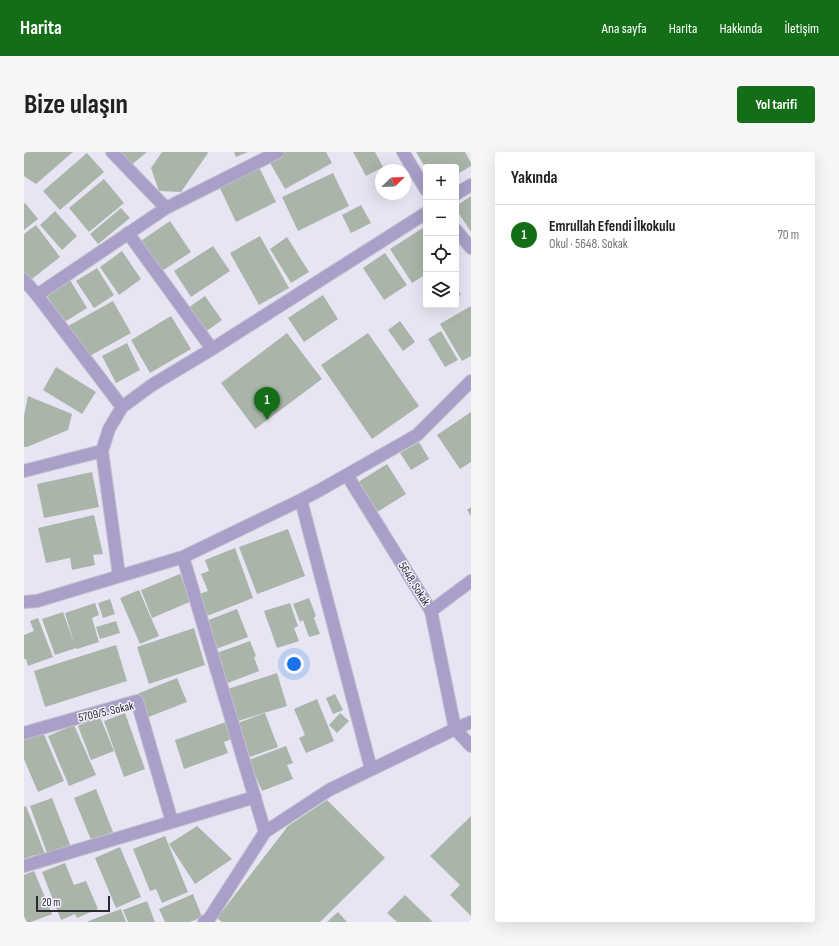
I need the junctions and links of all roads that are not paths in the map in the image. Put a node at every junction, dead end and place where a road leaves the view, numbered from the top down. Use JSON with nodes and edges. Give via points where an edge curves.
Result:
{"nodes":[{"id":1,"x":112,"y":152,"type":"edge"},
{"id":2,"x":278,"y":152,"type":"edge"},
{"id":3,"x":402,"y":152,"type":"edge"},
{"id":4,"x":423,"y":185,"type":"edge"},
{"id":5,"x":471,"y":185,"type":"edge"},
{"id":6,"x":459,"y":192,"type":"edge"},
{"id":7,"x":166,"y":208,"type":"junction"},
{"id":8,"x":423,"y":215,"type":"edge"},
{"id":9,"x":128,"y":233,"type":"junction"},
{"id":10,"x":459,"y":234,"type":"edge"},
{"id":11,"x":471,"y":248,"type":"edge"},
{"id":12,"x":24,"y":280,"type":"edge"},
{"id":13,"x":37,"y":295,"type":"junction"},
{"id":14,"x":212,"y":349,"type":"junction"},
{"id":15,"x":471,"y":381,"type":"edge"},
{"id":16,"x":122,"y":407,"type":"junction"},
{"id":17,"x":102,"y":451,"type":"junction"},
{"id":18,"x":24,"y":471,"type":"edge"},
{"id":19,"x":347,"y":475,"type":"junction"},
{"id":20,"x":301,"y":500,"type":"junction"},
{"id":21,"x":183,"y":557,"type":"junction"},
{"id":22,"x":119,"y":575,"type":"junction"},
{"id":23,"x":471,"y":581,"type":"edge"},
{"id":24,"x":24,"y":602,"type":"edge"},
{"id":25,"x":431,"y":611,"type":"junction"},
{"id":26,"x":471,"y":722,"type":"edge"},
{"id":27,"x":455,"y":729,"type":"junction"},
{"id":28,"x":24,"y":733,"type":"edge"},
{"id":29,"x":471,"y":746,"type":"edge"},
{"id":30,"x":371,"y":769,"type":"junction"},
{"id":31,"x":254,"y":797,"type":"junction"},
{"id":32,"x":172,"y":822,"type":"junction"},
{"id":33,"x":265,"y":832,"type":"junction"},
{"id":34,"x":24,"y":866,"type":"edge"},
{"id":35,"x":208,"y":921,"type":"edge"}],
"edges":[{"from":1,"to":7,"type":"street"},
{"from":2,"to":7,"type":"street"},
{"from":3,"to":4,"type":"street"},
{"from":5,"to":6,"type":"street"},
{"from":7,"to":9,"type":"street"},
{"from":8,"to":14,"type":"street"},
{"from":9,"to":13,"type":"street"},
{"from":9,"to":14,"type":"street"},
{"from":10,"to":11,"type":"street"},
{"from":12,"to":13,"type":"street"},
{"from":13,"to":16,"type":"street"},
{"from":14,"to":16,"type":"street","via":[[152,385]]},
{"from":15,"to":19,"type":"street","via":[[417,435]]},
{"from":16,"to":17,"type":"street","via":[[109,429]]},
{"from":17,"to":18,"type":"street"},
{"from":17,"to":22,"type":"street"},
{"from":19,"to":20,"type":"street"},
{"from":19,"to":25,"type":"street","name":"5648. Sokak"},
{"from":20,"to":21,"type":"street"},
{"from":20,"to":30,"type":"street"},
{"from":21,"to":22,"type":"street"},
{"from":21,"to":31,"type":"street"},
{"from":22,"to":24,"type":"street","via":[[37,601]]},
{"from":23,"to":25,"type":"street"},
{"from":25,"to":27,"type":"street","name":"5648. Sokak"},
{"from":26,"to":27,"type":"street"},
{"from":27,"to":29,"type":"street"},
{"from":27,"to":30,"type":"street"},
{"from":28,"to":32,"type":"street","name":"5709/5. Sokak","via":[[137,702]]},
{"from":30,"to":33,"type":"street","via":[[329,790]]},
{"from":31,"to":32,"type":"street"},
{"from":31,"to":33,"type":"street"},
{"from":32,"to":34,"type":"street"},
{"from":33,"to":35,"type":"street"}]}
